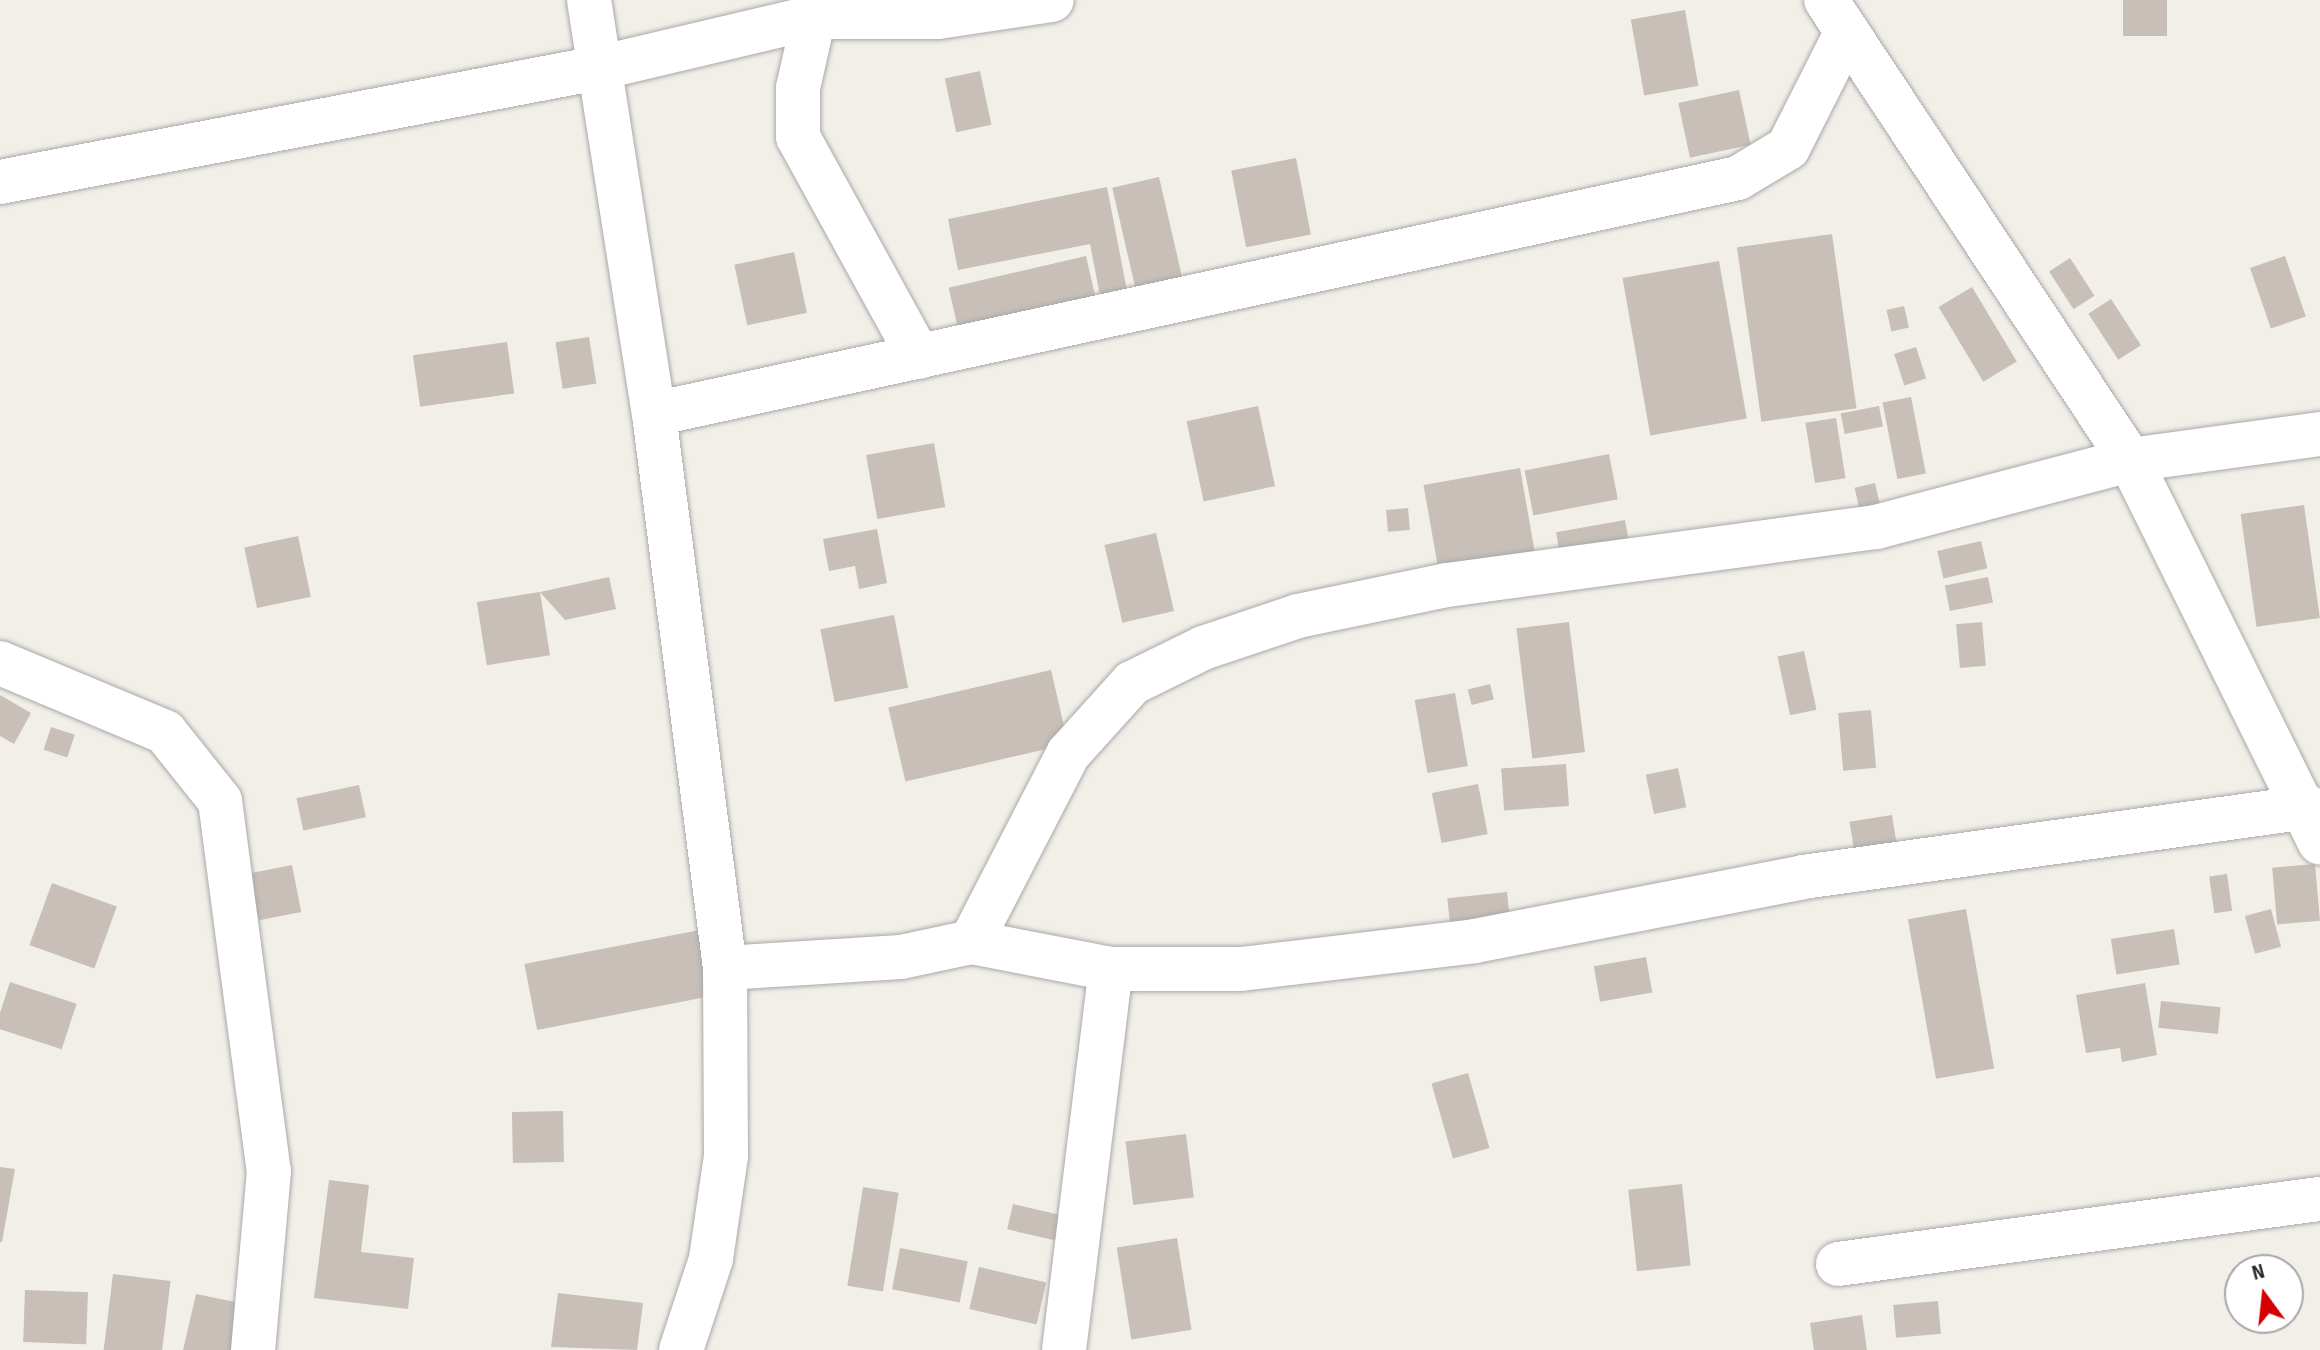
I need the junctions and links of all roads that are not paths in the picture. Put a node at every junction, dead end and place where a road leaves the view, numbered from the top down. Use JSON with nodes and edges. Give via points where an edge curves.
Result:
{"nodes":[{"id":1,"x":589,"y":0,"type":"edge"},
{"id":2,"x":1052,"y":0,"type":"edge"},
{"id":3,"x":814,"y":17,"type":"junction"},
{"id":4,"x":1836,"y":17,"type":"edge"},
{"id":5,"x":603,"y":67,"type":"junction"},
{"id":6,"x":0,"y":182,"type":"edge"},
{"id":7,"x":919,"y":357,"type":"junction"},
{"id":8,"x":654,"y":414,"type":"junction"},
{"id":9,"x":2320,"y":434,"type":"edge"},
{"id":10,"x":2130,"y":460,"type":"junction"},
{"id":11,"x":0,"y":663,"type":"edge"},
{"id":12,"x":2314,"y":825,"type":"edge"},
{"id":13,"x":971,"y":942,"type":"junction"},
{"id":14,"x":725,"y":968,"type":"junction"},
{"id":15,"x":1111,"y":969,"type":"junction"},
{"id":16,"x":2320,"y":1199,"type":"edge"},
{"id":17,"x":1838,"y":1264,"type":"dead end"},
{"id":18,"x":253,"y":1350,"type":"edge"},
{"id":19,"x":681,"y":1350,"type":"edge"},
{"id":20,"x":1064,"y":1350,"type":"edge"}],
"edges":[{"from":1,"to":5,"type":"street"},
{"from":2,"to":3,"type":"street","via":[[938,17]]},
{"from":3,"to":5,"type":"street"},
{"from":3,"to":7,"type":"street","via":[[798,88],[798,137]]},
{"from":4,"to":7,"type":"street","via":[[1788,148],[1738,178]]},
{"from":4,"to":10,"type":"street"},
{"from":5,"to":6,"type":"street"},
{"from":5,"to":8,"type":"street"},
{"from":7,"to":8,"type":"street"},
{"from":8,"to":14,"type":"street"},
{"from":9,"to":10,"type":"street"},
{"from":10,"to":12,"type":"street"},
{"from":10,"to":13,"type":"street","via":[[1876,527],[1447,585],[1298,616],[1203,648],[1132,683],[1068,754]]},
{"from":11,"to":18,"type":"street","via":[[165,732],[220,801],[269,1171]]},
{"from":12,"to":15,"type":"street","via":[[1803,877],[1475,941],[1241,969]]},
{"from":13,"to":14,"type":"street","via":[[901,957]]},
{"from":13,"to":15,"type":"street"},
{"from":14,"to":19,"type":"street","via":[[726,1156],[711,1259]]},
{"from":15,"to":20,"type":"street"},
{"from":16,"to":17,"type":"street"}]}
